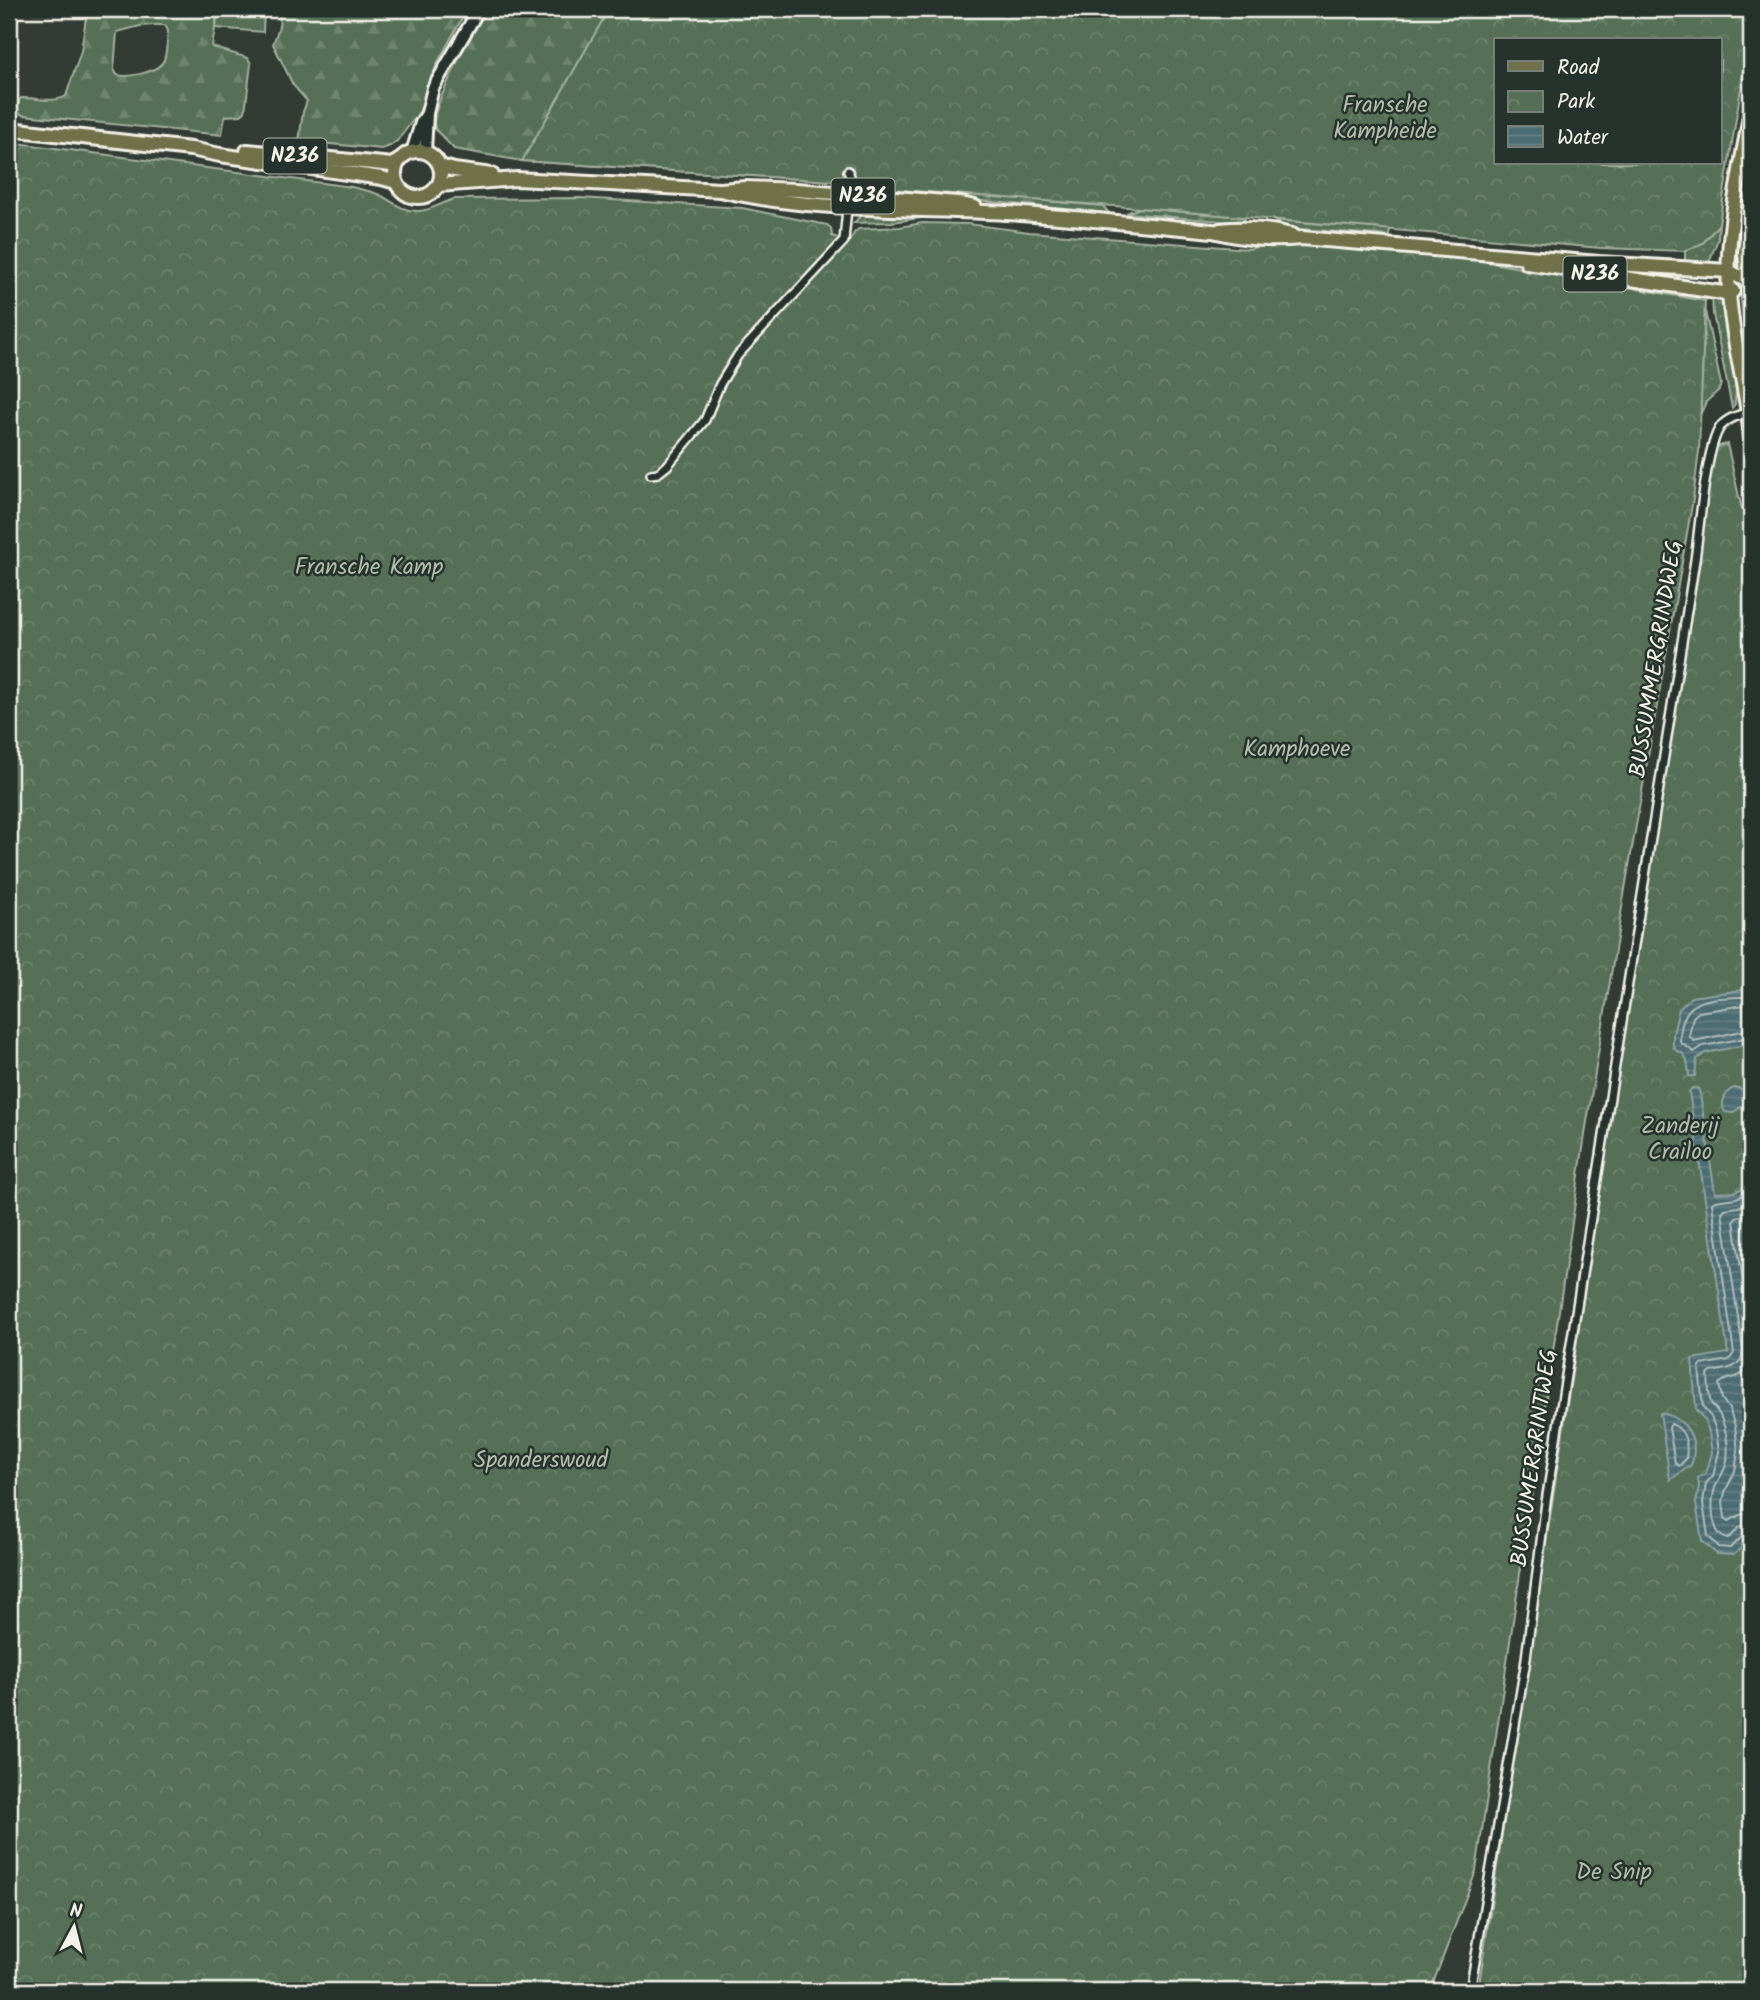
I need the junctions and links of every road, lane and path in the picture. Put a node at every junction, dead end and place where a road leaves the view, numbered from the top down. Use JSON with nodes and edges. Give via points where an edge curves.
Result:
{"nodes":[{"id":1,"x":479,"y":9,"type":"edge"},
{"id":2,"x":1751,"y":111,"type":"edge"},
{"id":3,"x":9,"y":129,"type":"edge"},
{"id":4,"x":191,"y":149,"type":"junction"},
{"id":5,"x":419,"y":152,"type":"junction"},
{"id":6,"x":399,"y":161,"type":"junction"},
{"id":7,"x":440,"y":166,"type":"junction"},
{"id":8,"x":848,"y":171,"type":"dead end"},
{"id":9,"x":517,"y":179,"type":"junction"},
{"id":10,"x":396,"y":182,"type":"junction"},
{"id":11,"x":438,"y":186,"type":"junction"},
{"id":12,"x":1751,"y":200,"type":"edge"},
{"id":13,"x":848,"y":201,"type":"junction"},
{"id":14,"x":1461,"y":251,"type":"junction"},
{"id":15,"x":1729,"y":271,"type":"junction"},
{"id":16,"x":1747,"y":281,"type":"junction"},
{"id":17,"x":1729,"y":294,"type":"junction"},
{"id":18,"x":1751,"y":316,"type":"edge"},
{"id":19,"x":1749,"y":412,"type":"edge"},
{"id":20,"x":1751,"y":438,"type":"edge"},
{"id":21,"x":651,"y":474,"type":"dead end"},
{"id":22,"x":1635,"y":931,"type":"joint"},
{"id":23,"x":1470,"y":1991,"type":"edge"}],
"edges":[{"from":1,"to":5,"type":"main road","via":[[433,88]]},
{"from":2,"to":15,"type":"main road"},
{"from":3,"to":4,"type":"main road","number":"N236"},
{"from":4,"to":6,"type":"main road","number":"N236","via":[[391,165]]},
{"from":4,"to":10,"type":"main road","number":"N236"},
{"from":5,"to":6,"type":"main road"},
{"from":5,"to":7,"type":"main road","via":[[432,155]]},
{"from":6,"to":10,"type":"main road"},
{"from":7,"to":9,"type":"main road","number":"N236"},
{"from":7,"to":11,"type":"main road"},
{"from":8,"to":13,"type":"street"},
{"from":9,"to":11,"type":"main road","number":"N236"},
{"from":9,"to":13,"type":"main road","number":"N236","via":[[797,190]]},
{"from":10,"to":11,"type":"main road","number":"N236","via":[[403,192],[417,197]]},
{"from":12,"to":16,"type":"main road"},
{"from":13,"to":14,"type":"main road","number":"N236","via":[[957,203],[1006,214],[1213,231],[1258,240],[1301,238]]},
{"from":13,"to":21,"type":"street","via":[[844,241],[738,355],[705,420],[667,466]]},
{"from":14,"to":15,"type":"main road","number":"N236"},
{"from":14,"to":17,"type":"main road","number":"N236"},
{"from":15,"to":16,"type":"main road","number":"N236"},
{"from":15,"to":17,"type":"main road"},
{"from":16,"to":17,"type":"main road"},
{"from":16,"to":18,"type":"main road"},
{"from":17,"to":19,"type":"main road"},
{"from":19,"to":20,"type":"main road"},
{"from":19,"to":22,"type":"street","name":"BUSSUMMERGRINDWEG","via":[[1720,427],[1711,447]]},
{"from":22,"to":23,"type":"street","name":"BUSSUMERGRINTWEG","via":[[1546,1502],[1525,1666]]}]}
